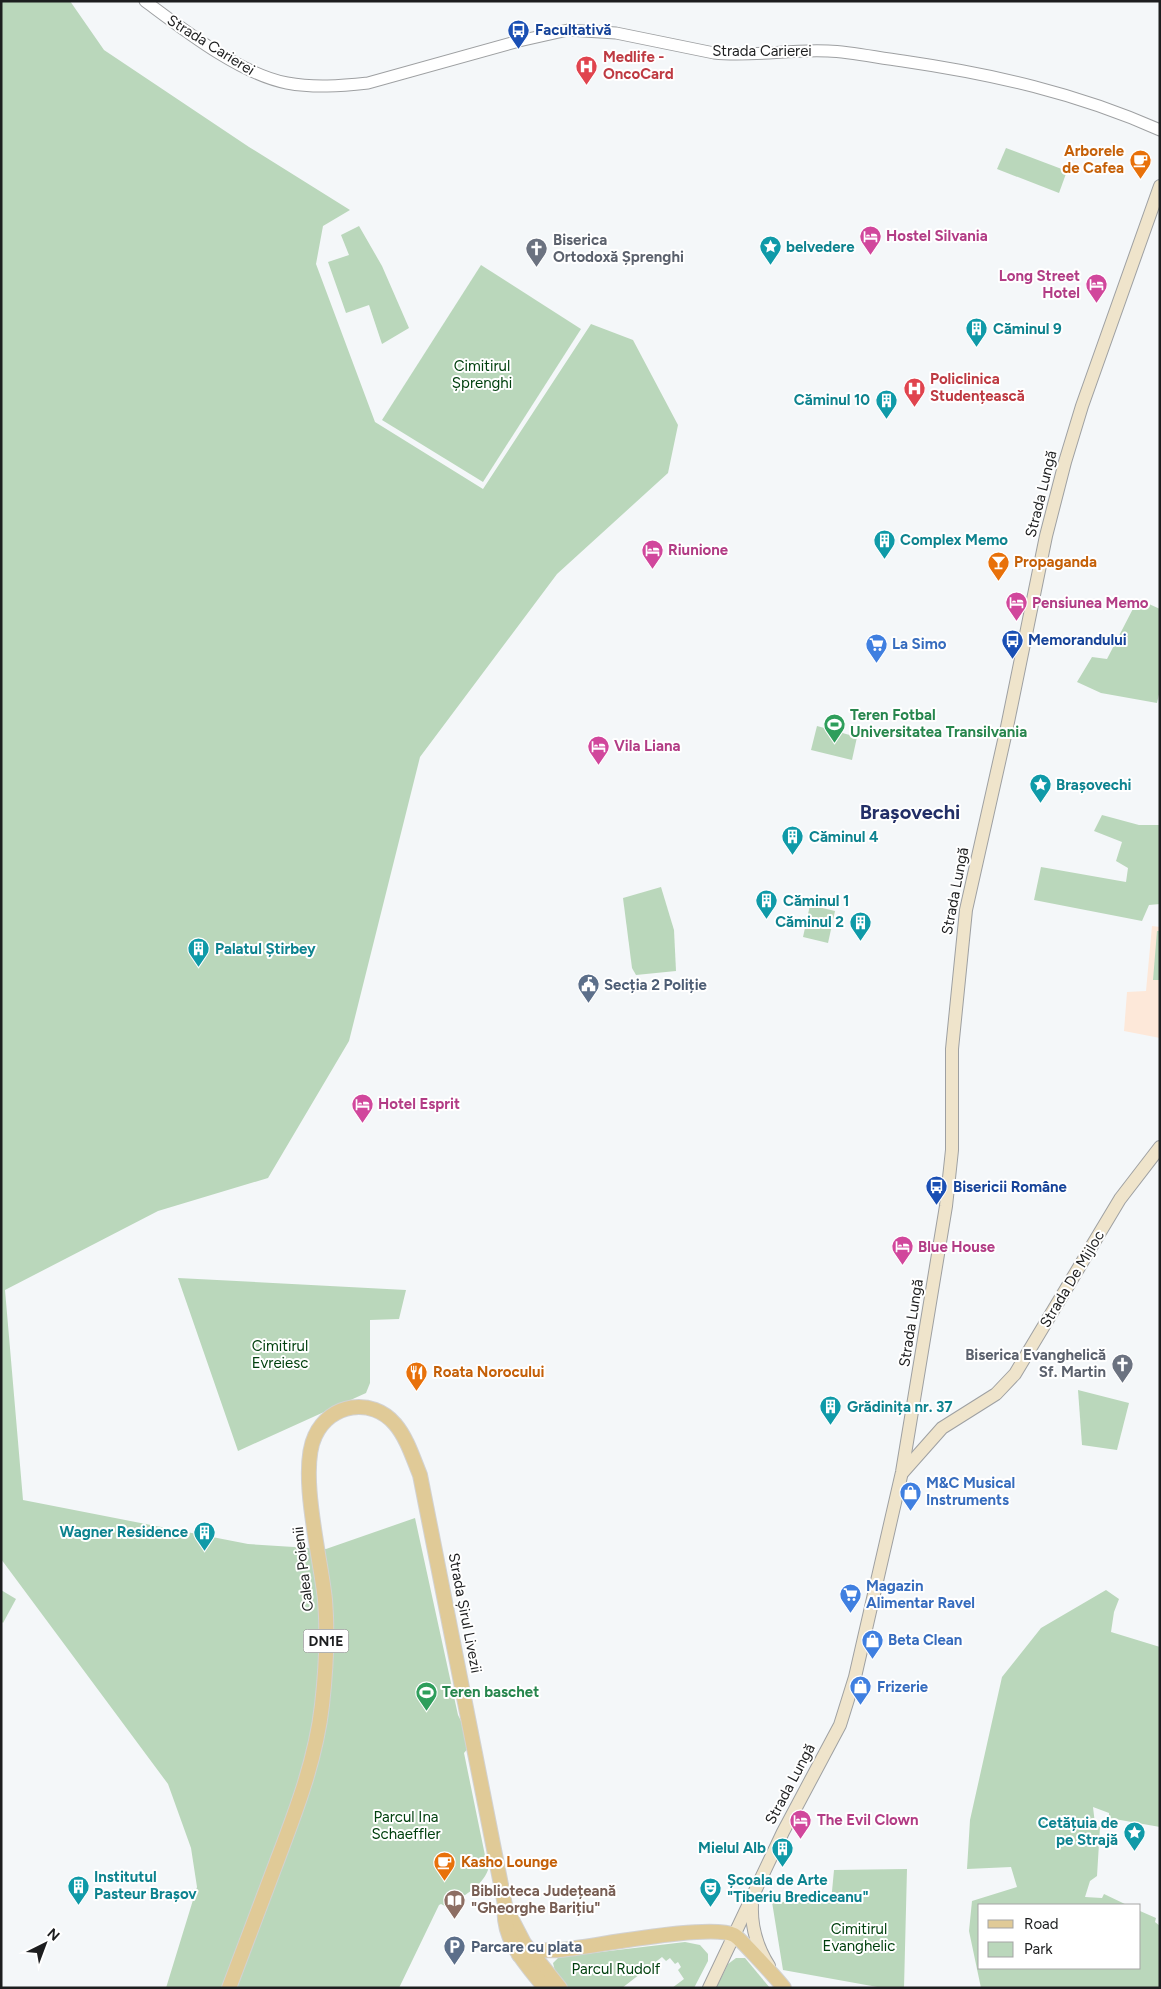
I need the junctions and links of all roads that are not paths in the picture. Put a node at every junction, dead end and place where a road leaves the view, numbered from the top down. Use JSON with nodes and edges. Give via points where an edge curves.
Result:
{"nodes":[{"id":1,"x":145,"y":1,"type":"edge"},
{"id":2,"x":1160,"y":130,"type":"edge"},
{"id":3,"x":1160,"y":186,"type":"edge"},
{"id":4,"x":1160,"y":1147,"type":"edge"},
{"id":5,"x":911,"y":1421,"type":"junction"},
{"id":6,"x":930,"y":1439,"type":"junction"},
{"id":7,"x":902,"y":1472,"type":"junction"},
{"id":8,"x":420,"y":1475,"type":"joint"},
{"id":9,"x":752,"y":1898,"type":"junction"},
{"id":10,"x":734,"y":1935,"type":"junction"},
{"id":11,"x":560,"y":1950,"type":"junction"},
{"id":12,"x":524,"y":1953,"type":"junction"},
{"id":13,"x":539,"y":1970,"type":"junction"},
{"id":14,"x":773,"y":1972,"type":"junction"},
{"id":15,"x":229,"y":1988,"type":"edge"},
{"id":16,"x":544,"y":1988,"type":"edge"},
{"id":17,"x":560,"y":1988,"type":"edge"},
{"id":18,"x":709,"y":1988,"type":"edge"},
{"id":19,"x":784,"y":1988,"type":"edge"}],
"edges":[{"from":1,"to":2,"type":"street","name":"Strada Carierei","via":[[242,66],[270,79],[302,86],[368,83],[552,33],[600,31],[731,55],[826,51],[955,68],[1068,95]]},
{"from":3,"to":5,"type":"main road","name":"Strada Lungă","via":[[1065,462],[1046,536],[966,910],[952,1049],[951,1169]]},
{"from":4,"to":6,"type":"main road","name":"Strada De Mijloc","via":[[1120,1199],[1015,1374],[996,1394]]},
{"from":5,"to":6,"type":"main road"},
{"from":5,"to":7,"type":"main road","name":"Strada Lungă"},
{"from":6,"to":7,"type":"main road","name":"Strada Lungă"},
{"from":7,"to":9,"type":"main road","name":"Strada Lungă","via":[[845,1713]]},
{"from":8,"to":12,"type":"main road","name":"Strada Șirul Livezii","number":"DN1E","via":[[505,1905],[508,1936]]},
{"from":8,"to":15,"type":"main road","name":"Calea Poienii","number":"DN1E","via":[[397,1426],[390,1418],[372,1409],[352,1407],[336,1412],[322,1422],[314,1437],[308,1479],[326,1628],[320,1724],[300,1802]]},
{"from":9,"to":10,"type":"main road","name":"Strada Lungă"},
{"from":9,"to":14,"type":"main road","via":[[752,1926],[760,1950]]},
{"from":10,"to":11,"type":"main road","via":[[678,1934]]},
{"from":10,"to":14,"type":"main road","via":[[763,1966]]},
{"from":10,"to":18,"type":"main road","name":"Strada Lungă"},
{"from":11,"to":12,"type":"main road"},
{"from":11,"to":13,"type":"main road"},
{"from":12,"to":13,"type":"main road","number":"DN1E"},
{"from":13,"to":16,"type":"main road","number":"DN1E"},
{"from":13,"to":17,"type":"main road","number":"DN1E"},
{"from":14,"to":19,"type":"main road"}]}
